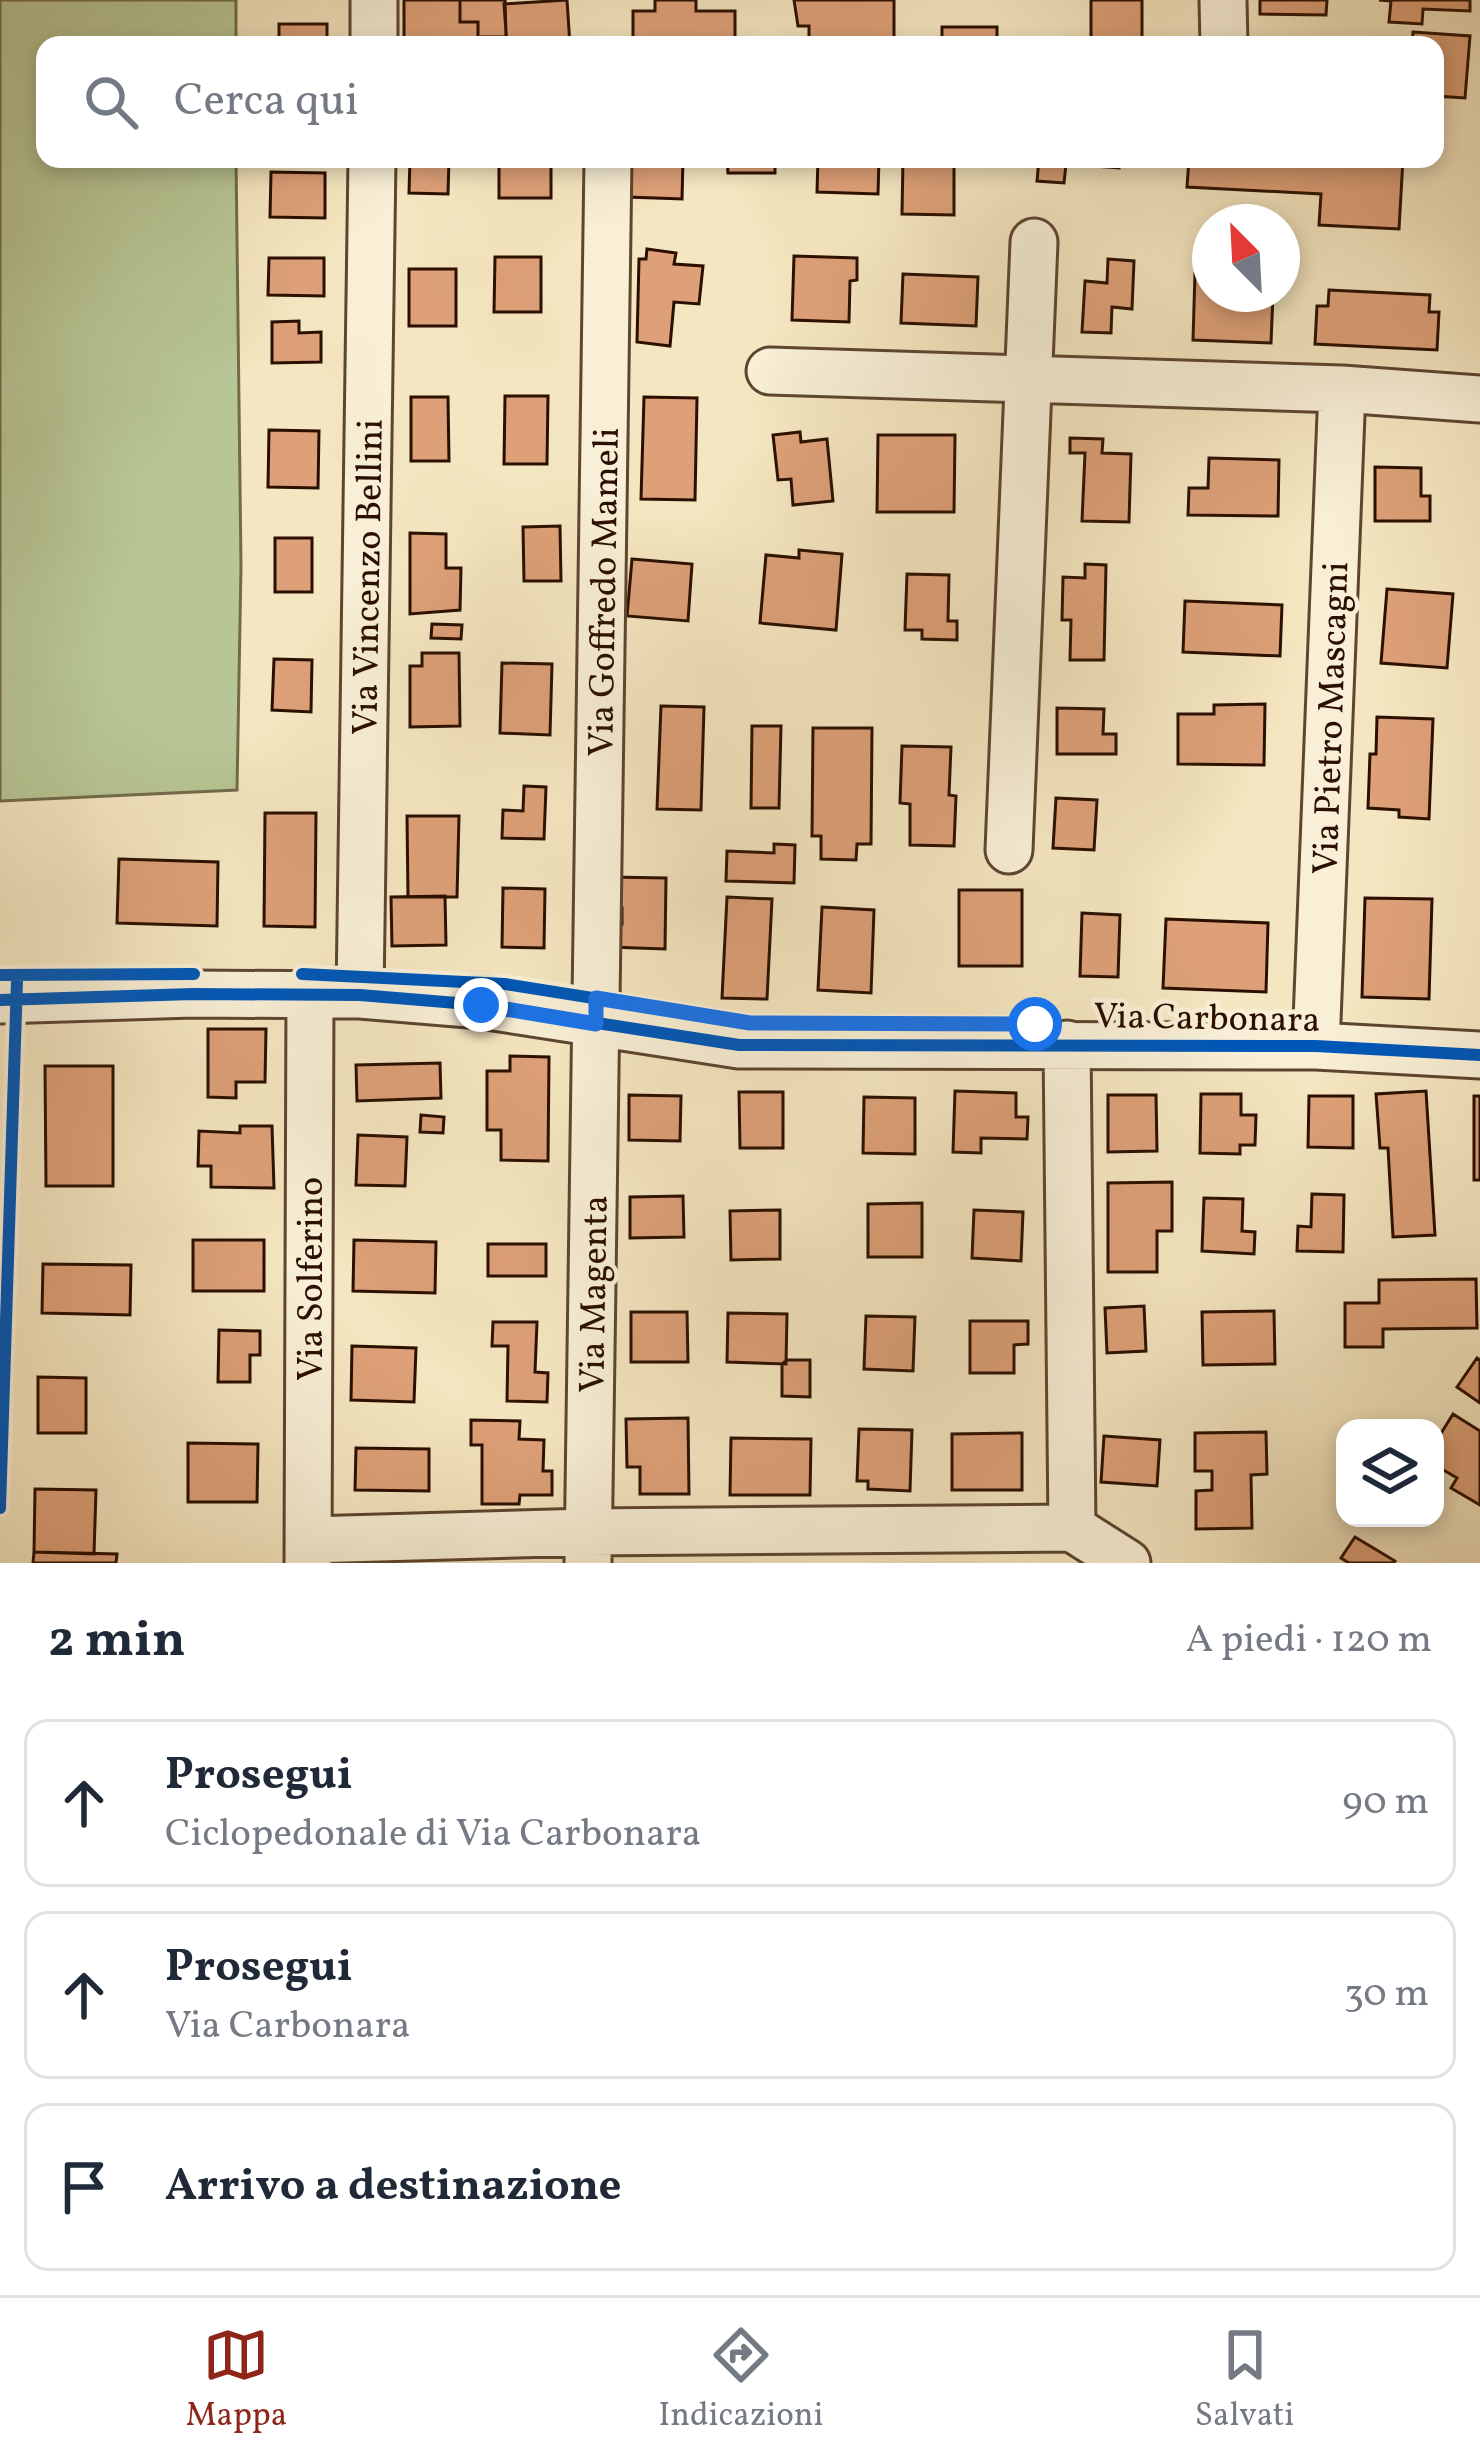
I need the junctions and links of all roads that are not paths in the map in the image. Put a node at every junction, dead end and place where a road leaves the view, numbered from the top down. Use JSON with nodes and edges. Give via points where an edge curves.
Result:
{"nodes":[{"id":1,"x":374,"y":0,"type":"edge"},
{"id":2,"x":1223,"y":0,"type":"edge"},
{"id":3,"x":374,"y":36,"type":"edge"},
{"id":4,"x":1224,"y":36,"type":"edge"},
{"id":5,"x":372,"y":168,"type":"edge"},
{"id":6,"x":608,"y":168,"type":"edge"},
{"id":7,"x":1034,"y":242,"type":"dead end"},
{"id":8,"x":770,"y":371,"type":"dead end"},
{"id":9,"x":1028,"y":380,"type":"junction"},
{"id":10,"x":1342,"y":389,"type":"junction"},
{"id":11,"x":1480,"y":399,"type":"edge"},
{"id":12,"x":1010,"y":850,"type":"dead end"},
{"id":13,"x":310,"y":994,"type":"junction"},
{"id":14,"x":360,"y":995,"type":"junction"},
{"id":15,"x":0,"y":1000,"type":"edge"},
{"id":16,"x":596,"y":1024,"type":"junction"},
{"id":17,"x":1067,"y":1045,"type":"junction"},
{"id":18,"x":1316,"y":1046,"type":"junction"},
{"id":19,"x":1480,"y":1054,"type":"edge"},
{"id":20,"x":1072,"y":1528,"type":"junction"},
{"id":21,"x":588,"y":1547,"type":"edge"},
{"id":22,"x":309,"y":1551,"type":"edge"},
{"id":23,"x":1127,"y":1563,"type":"edge"}],
"edges":[{"from":1,"to":3,"type":"street"},
{"from":2,"to":4,"type":"street"},
{"from":5,"to":14,"type":"street","name":"Via Vincenzo Bellini"},
{"from":6,"to":16,"type":"street","name":"Via Goffredo Mameli"},
{"from":7,"to":9,"type":"street"},
{"from":8,"to":9,"type":"street"},
{"from":9,"to":10,"type":"street"},
{"from":9,"to":12,"type":"street"},
{"from":10,"to":11,"type":"street"},
{"from":10,"to":18,"type":"street","name":"Via Pietro Mascagni"},
{"from":13,"to":14,"type":"street","name":"Via Carbonara"},
{"from":13,"to":15,"type":"street","name":"Via Carbonara"},
{"from":13,"to":22,"type":"street","name":"Via Solferino"},
{"from":14,"to":16,"type":"street","name":"Via Carbonara"},
{"from":16,"to":17,"type":"street","name":"Via Carbonara","via":[[739,1045]]},
{"from":16,"to":21,"type":"street","name":"Via Magenta"},
{"from":17,"to":18,"type":"street","name":"Via Carbonara"},
{"from":17,"to":20,"type":"street"},
{"from":18,"to":19,"type":"street","name":"Via Carbonara"},
{"from":20,"to":21,"type":"street"},
{"from":20,"to":23,"type":"street"},
{"from":21,"to":22,"type":"street"}]}
